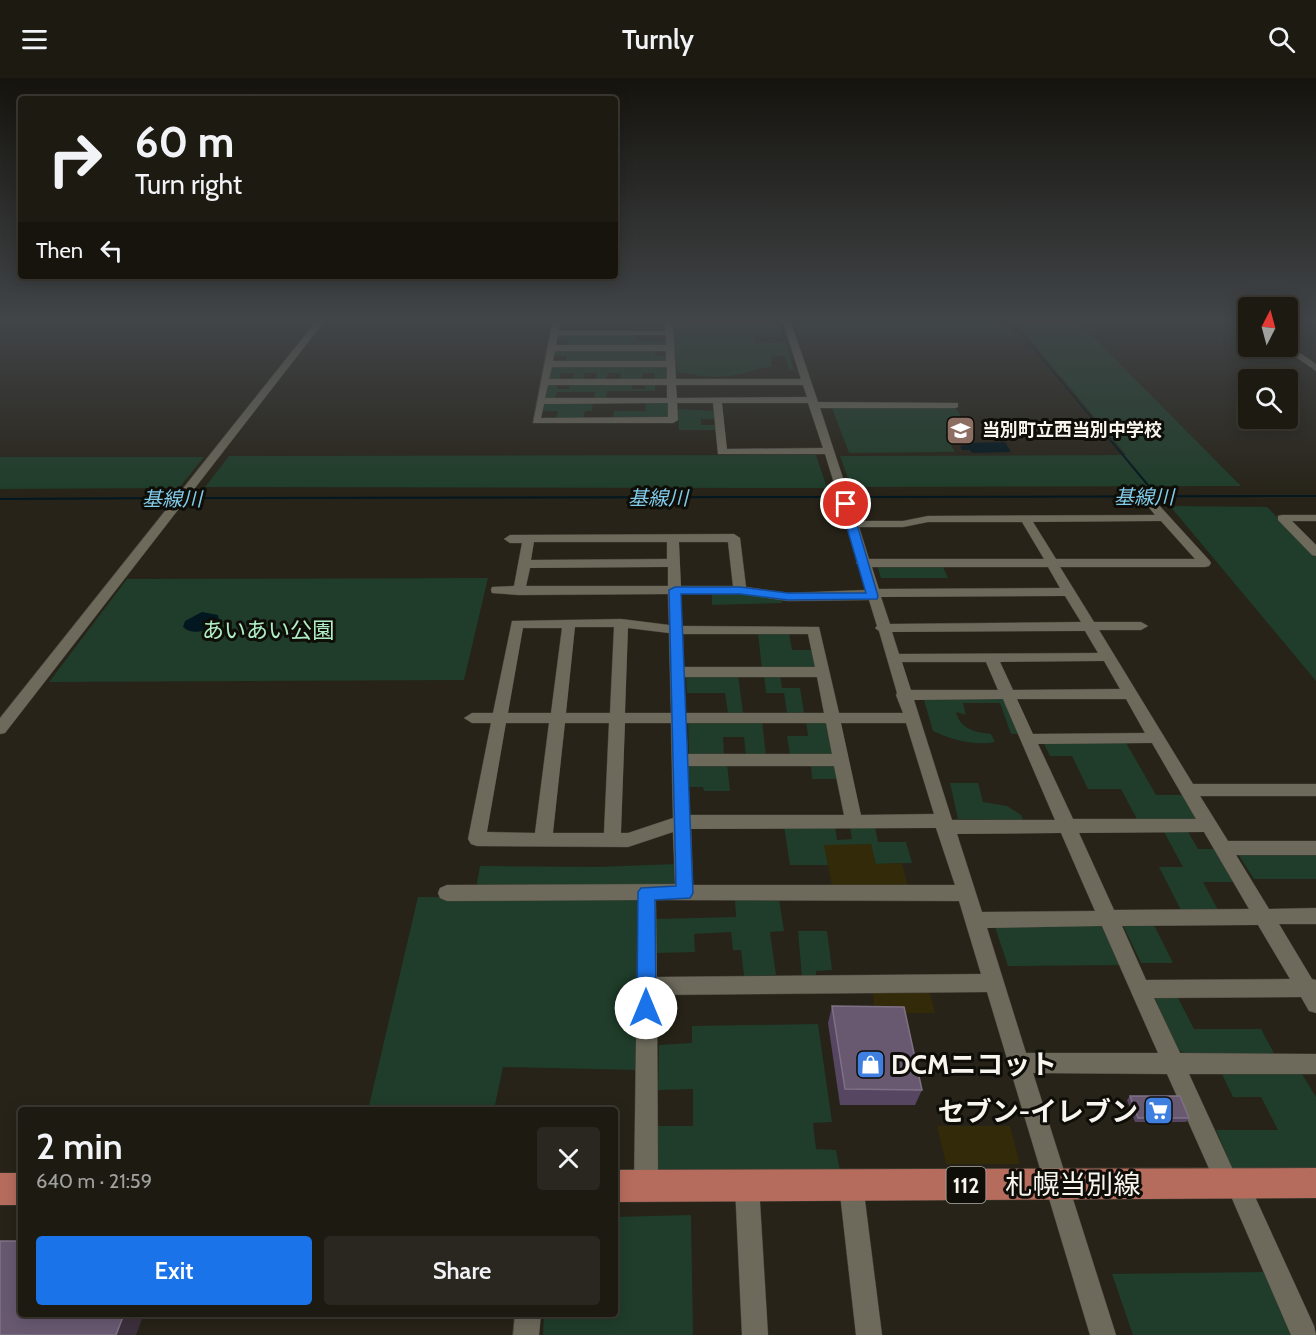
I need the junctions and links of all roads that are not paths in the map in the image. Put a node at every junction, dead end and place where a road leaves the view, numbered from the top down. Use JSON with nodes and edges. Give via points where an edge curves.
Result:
{"nodes":[{"id":1,"x":276,"y":378,"type":"edge"},
{"id":2,"x":545,"y":378,"type":"edge"},
{"id":3,"x":672,"y":378,"type":"edge"},
{"id":4,"x":805,"y":378,"type":"edge"},
{"id":5,"x":544,"y":382,"type":"junction"},
{"id":6,"x":672,"y":382,"type":"junction"},
{"id":7,"x":806,"y":382,"type":"junction"},
{"id":8,"x":540,"y":401,"type":"junction"},
{"id":9,"x":672,"y":401,"type":"junction"},
{"id":10,"x":717,"y":401,"type":"junction"},
{"id":11,"x":812,"y":403,"type":"junction"},
{"id":12,"x":955,"y":405,"type":"dead end"},
{"id":13,"x":828,"y":452,"type":"junction"},
{"id":14,"x":1153,"y":505,"type":"dead end"},
{"id":15,"x":1162,"y":518,"type":"junction"},
{"id":16,"x":1316,"y":518,"type":"edge"},
{"id":17,"x":1025,"y":519,"type":"junction"},
{"id":18,"x":850,"y":524,"type":"junction"},
{"id":19,"x":510,"y":539,"type":"dead end"},
{"id":20,"x":529,"y":539,"type":"junction"},
{"id":21,"x":673,"y":539,"type":"junction"},
{"id":22,"x":1316,"y":552,"type":"edge"},
{"id":23,"x":674,"y":563,"type":"junction"},
{"id":24,"x":862,"y":563,"type":"junction"},
{"id":25,"x":1052,"y":563,"type":"junction"},
{"id":26,"x":524,"y":564,"type":"junction"},
{"id":27,"x":497,"y":590,"type":"dead end"},
{"id":28,"x":675,"y":590,"type":"junction"},
{"id":29,"x":740,"y":590,"type":"junction"},
{"id":30,"x":519,"y":591,"type":"junction"},
{"id":31,"x":1069,"y":592,"type":"junction"},
{"id":32,"x":872,"y":595,"type":"junction"},
{"id":33,"x":569,"y":623,"type":"junction"},
{"id":34,"x":621,"y":623,"type":"junction"},
{"id":35,"x":1141,"y":626,"type":"dead end"},
{"id":36,"x":1090,"y":627,"type":"junction"},
{"id":37,"x":882,"y":628,"type":"junction"},
{"id":38,"x":676,"y":630,"type":"junction"},
{"id":39,"x":991,"y":657,"type":"junction"},
{"id":40,"x":1108,"y":657,"type":"junction"},
{"id":41,"x":892,"y":658,"type":"junction"},
{"id":42,"x":677,"y":672,"type":"junction"},
{"id":43,"x":822,"y":672,"type":"junction"},
{"id":44,"x":1008,"y":694,"type":"junction"},
{"id":45,"x":1130,"y":694,"type":"junction"},
{"id":46,"x":903,"y":695,"type":"junction"},
{"id":47,"x":679,"y":717,"type":"junction"},
{"id":48,"x":472,"y":718,"type":"dead end"},
{"id":49,"x":500,"y":718,"type":"junction"},
{"id":50,"x":558,"y":718,"type":"junction"},
{"id":51,"x":617,"y":718,"type":"junction"},
{"id":52,"x":832,"y":718,"type":"junction"},
{"id":53,"x":910,"y":718,"type":"junction"},
{"id":54,"x":0,"y":729,"type":"edge"},
{"id":55,"x":1156,"y":738,"type":"junction"},
{"id":56,"x":1028,"y":739,"type":"junction"},
{"id":57,"x":680,"y":760,"type":"junction"},
{"id":58,"x":841,"y":760,"type":"junction"},
{"id":59,"x":1188,"y":790,"type":"junction"},
{"id":60,"x":1316,"y":790,"type":"edge"},
{"id":61,"x":854,"y":821,"type":"junction"},
{"id":62,"x":682,"y":822,"type":"junction"},
{"id":63,"x":944,"y":824,"type":"junction"},
{"id":64,"x":1067,"y":825,"type":"junction"},
{"id":65,"x":1209,"y":825,"type":"junction"},
{"id":66,"x":543,"y":840,"type":"junction"},
{"id":67,"x":612,"y":840,"type":"junction"},
{"id":68,"x":1222,"y":848,"type":"junction"},
{"id":69,"x":1316,"y":848,"type":"edge"},
{"id":70,"x":447,"y":892,"type":"dead end"},
{"id":71,"x":646,"y":892,"type":"junction"},
{"id":72,"x":684,"y":893,"type":"junction"},
{"id":73,"x":965,"y":893,"type":"junction"},
{"id":74,"x":1264,"y":916,"type":"junction"},
{"id":75,"x":1316,"y":916,"type":"edge"},
{"id":76,"x":1108,"y":917,"type":"junction"},
{"id":77,"x":974,"y":920,"type":"junction"},
{"id":78,"x":993,"y":983,"type":"junction"},
{"id":79,"x":646,"y":986,"type":"junction"},
{"id":80,"x":1140,"y":989,"type":"junction"},
{"id":81,"x":1313,"y":994,"type":"edge"},
{"id":82,"x":1018,"y":1063,"type":"junction"},
{"id":83,"x":1174,"y":1064,"type":"junction"},
{"id":84,"x":1316,"y":1064,"type":"edge"},
{"id":85,"x":1232,"y":1183,"type":"junction"},
{"id":86,"x":1316,"y":1183,"type":"edge"},
{"id":87,"x":1056,"y":1184,"type":"junction"},
{"id":88,"x":851,"y":1185,"type":"junction"},
{"id":89,"x":618,"y":1186,"type":"edge"},
{"id":90,"x":646,"y":1186,"type":"junction"},
{"id":91,"x":747,"y":1186,"type":"junction"},
{"id":92,"x":0,"y":1189,"type":"edge"},
{"id":93,"x":18,"y":1189,"type":"edge"},
{"id":94,"x":528,"y":1317,"type":"edge"},
{"id":95,"x":526,"y":1335,"type":"edge"},
{"id":96,"x":755,"y":1335,"type":"edge"},
{"id":97,"x":869,"y":1335,"type":"edge"},
{"id":98,"x":1103,"y":1335,"type":"edge"},
{"id":99,"x":1305,"y":1335,"type":"edge"}],
"edges":[{"from":1,"to":54,"type":"street"},
{"from":2,"to":5,"type":"street"},
{"from":3,"to":6,"type":"street"},
{"from":4,"to":7,"type":"street"},
{"from":5,"to":6,"type":"street"},
{"from":5,"to":8,"type":"street"},
{"from":6,"to":7,"type":"street"},
{"from":6,"to":9,"type":"street"},
{"from":7,"to":11,"type":"street"},
{"from":8,"to":9,"type":"street"},
{"from":8,"to":9,"type":"street","via":[[536,421],[674,420]]},
{"from":9,"to":10,"type":"street"},
{"from":10,"to":11,"type":"street"},
{"from":10,"to":13,"type":"street","via":[[722,452]]},
{"from":11,"to":12,"type":"street"},
{"from":11,"to":13,"type":"street"},
{"from":13,"to":18,"type":"street"},
{"from":14,"to":15,"type":"street"},
{"from":15,"to":17,"type":"street"},
{"from":15,"to":25,"type":"street","via":[[1205,563]]},
{"from":16,"to":22,"type":"street","via":[[1282,518]]},
{"from":17,"to":18,"type":"street"},
{"from":17,"to":25,"type":"street"},
{"from":18,"to":24,"type":"street"},
{"from":19,"to":20,"type":"street"},
{"from":20,"to":21,"type":"street"},
{"from":20,"to":26,"type":"street"},
{"from":21,"to":23,"type":"street"},
{"from":21,"to":29,"type":"street","via":[[734,538]]},
{"from":23,"to":26,"type":"street"},
{"from":23,"to":28,"type":"street"},
{"from":24,"to":25,"type":"street"},
{"from":24,"to":32,"type":"street"},
{"from":25,"to":31,"type":"street"},
{"from":26,"to":30,"type":"street"},
{"from":27,"to":30,"type":"street"},
{"from":28,"to":29,"type":"street"},
{"from":28,"to":30,"type":"street"},
{"from":28,"to":38,"type":"street"},
{"from":29,"to":32,"type":"street","via":[[788,597]]},
{"from":31,"to":32,"type":"street"},
{"from":31,"to":36,"type":"street"},
{"from":32,"to":37,"type":"street"},
{"from":33,"to":34,"type":"street"},
{"from":33,"to":49,"type":"street","via":[[517,624]]},
{"from":33,"to":50,"type":"street"},
{"from":34,"to":38,"type":"street"},
{"from":34,"to":51,"type":"street"},
{"from":35,"to":36,"type":"street"},
{"from":36,"to":37,"type":"street"},
{"from":36,"to":40,"type":"street"},
{"from":37,"to":41,"type":"street"},
{"from":38,"to":42,"type":"street"},
{"from":38,"to":43,"type":"street","via":[[813,630]]},
{"from":39,"to":40,"type":"street"},
{"from":39,"to":41,"type":"street"},
{"from":39,"to":44,"type":"street"},
{"from":40,"to":45,"type":"street"},
{"from":41,"to":46,"type":"street"},
{"from":42,"to":43,"type":"street"},
{"from":42,"to":47,"type":"street"},
{"from":43,"to":52,"type":"street"},
{"from":44,"to":45,"type":"street"},
{"from":44,"to":46,"type":"street"},
{"from":44,"to":56,"type":"street"},
{"from":45,"to":55,"type":"street"},
{"from":46,"to":53,"type":"street"},
{"from":47,"to":51,"type":"street"},
{"from":47,"to":52,"type":"street"},
{"from":47,"to":57,"type":"street"},
{"from":48,"to":49,"type":"street"},
{"from":49,"to":50,"type":"street"},
{"from":49,"to":66,"type":"street","via":[[477,839]]},
{"from":50,"to":51,"type":"street"},
{"from":50,"to":66,"type":"street"},
{"from":51,"to":67,"type":"street"},
{"from":52,"to":53,"type":"street"},
{"from":52,"to":58,"type":"street"},
{"from":53,"to":63,"type":"street"},
{"from":55,"to":56,"type":"street"},
{"from":55,"to":59,"type":"street"},
{"from":56,"to":64,"type":"street"},
{"from":57,"to":58,"type":"street"},
{"from":57,"to":62,"type":"street"},
{"from":58,"to":61,"type":"street"},
{"from":59,"to":60,"type":"street"},
{"from":59,"to":65,"type":"street"},
{"from":61,"to":62,"type":"street"},
{"from":61,"to":63,"type":"street"},
{"from":62,"to":67,"type":"street","via":[[628,840]]},
{"from":62,"to":72,"type":"street"},
{"from":63,"to":64,"type":"street"},
{"from":63,"to":73,"type":"street"},
{"from":64,"to":65,"type":"street"},
{"from":64,"to":76,"type":"street"},
{"from":65,"to":68,"type":"street"},
{"from":66,"to":67,"type":"street"},
{"from":68,"to":69,"type":"street"},
{"from":68,"to":74,"type":"street"},
{"from":70,"to":71,"type":"street"},
{"from":71,"to":72,"type":"street"},
{"from":71,"to":79,"type":"street"},
{"from":72,"to":73,"type":"street"},
{"from":73,"to":77,"type":"street"},
{"from":74,"to":75,"type":"street"},
{"from":74,"to":76,"type":"street"},
{"from":74,"to":81,"type":"street"},
{"from":76,"to":77,"type":"street"},
{"from":76,"to":80,"type":"street"},
{"from":77,"to":78,"type":"street"},
{"from":78,"to":79,"type":"street"},
{"from":78,"to":82,"type":"street"},
{"from":79,"to":90,"type":"street"},
{"from":80,"to":81,"type":"street"},
{"from":80,"to":83,"type":"street"},
{"from":82,"to":83,"type":"street"},
{"from":82,"to":87,"type":"street"},
{"from":83,"to":84,"type":"street"},
{"from":83,"to":85,"type":"street"},
{"from":85,"to":86,"type":"main road","name":"札幌当別線","number":"112"},
{"from":85,"to":87,"type":"main road","name":"札幌当別線","number":"112"},
{"from":85,"to":99,"type":"street"},
{"from":87,"to":88,"type":"main road","name":"札幌当別線","number":"112"},
{"from":87,"to":98,"type":"street"},
{"from":88,"to":91,"type":"main road","name":"札幌当別線","number":"112"},
{"from":88,"to":97,"type":"street"},
{"from":89,"to":90,"type":"main road","name":"札幌当別線","number":"112"},
{"from":90,"to":91,"type":"main road","name":"札幌当別線","number":"112"},
{"from":91,"to":96,"type":"street"},
{"from":92,"to":93,"type":"main road"},
{"from":94,"to":95,"type":"street"}]}
